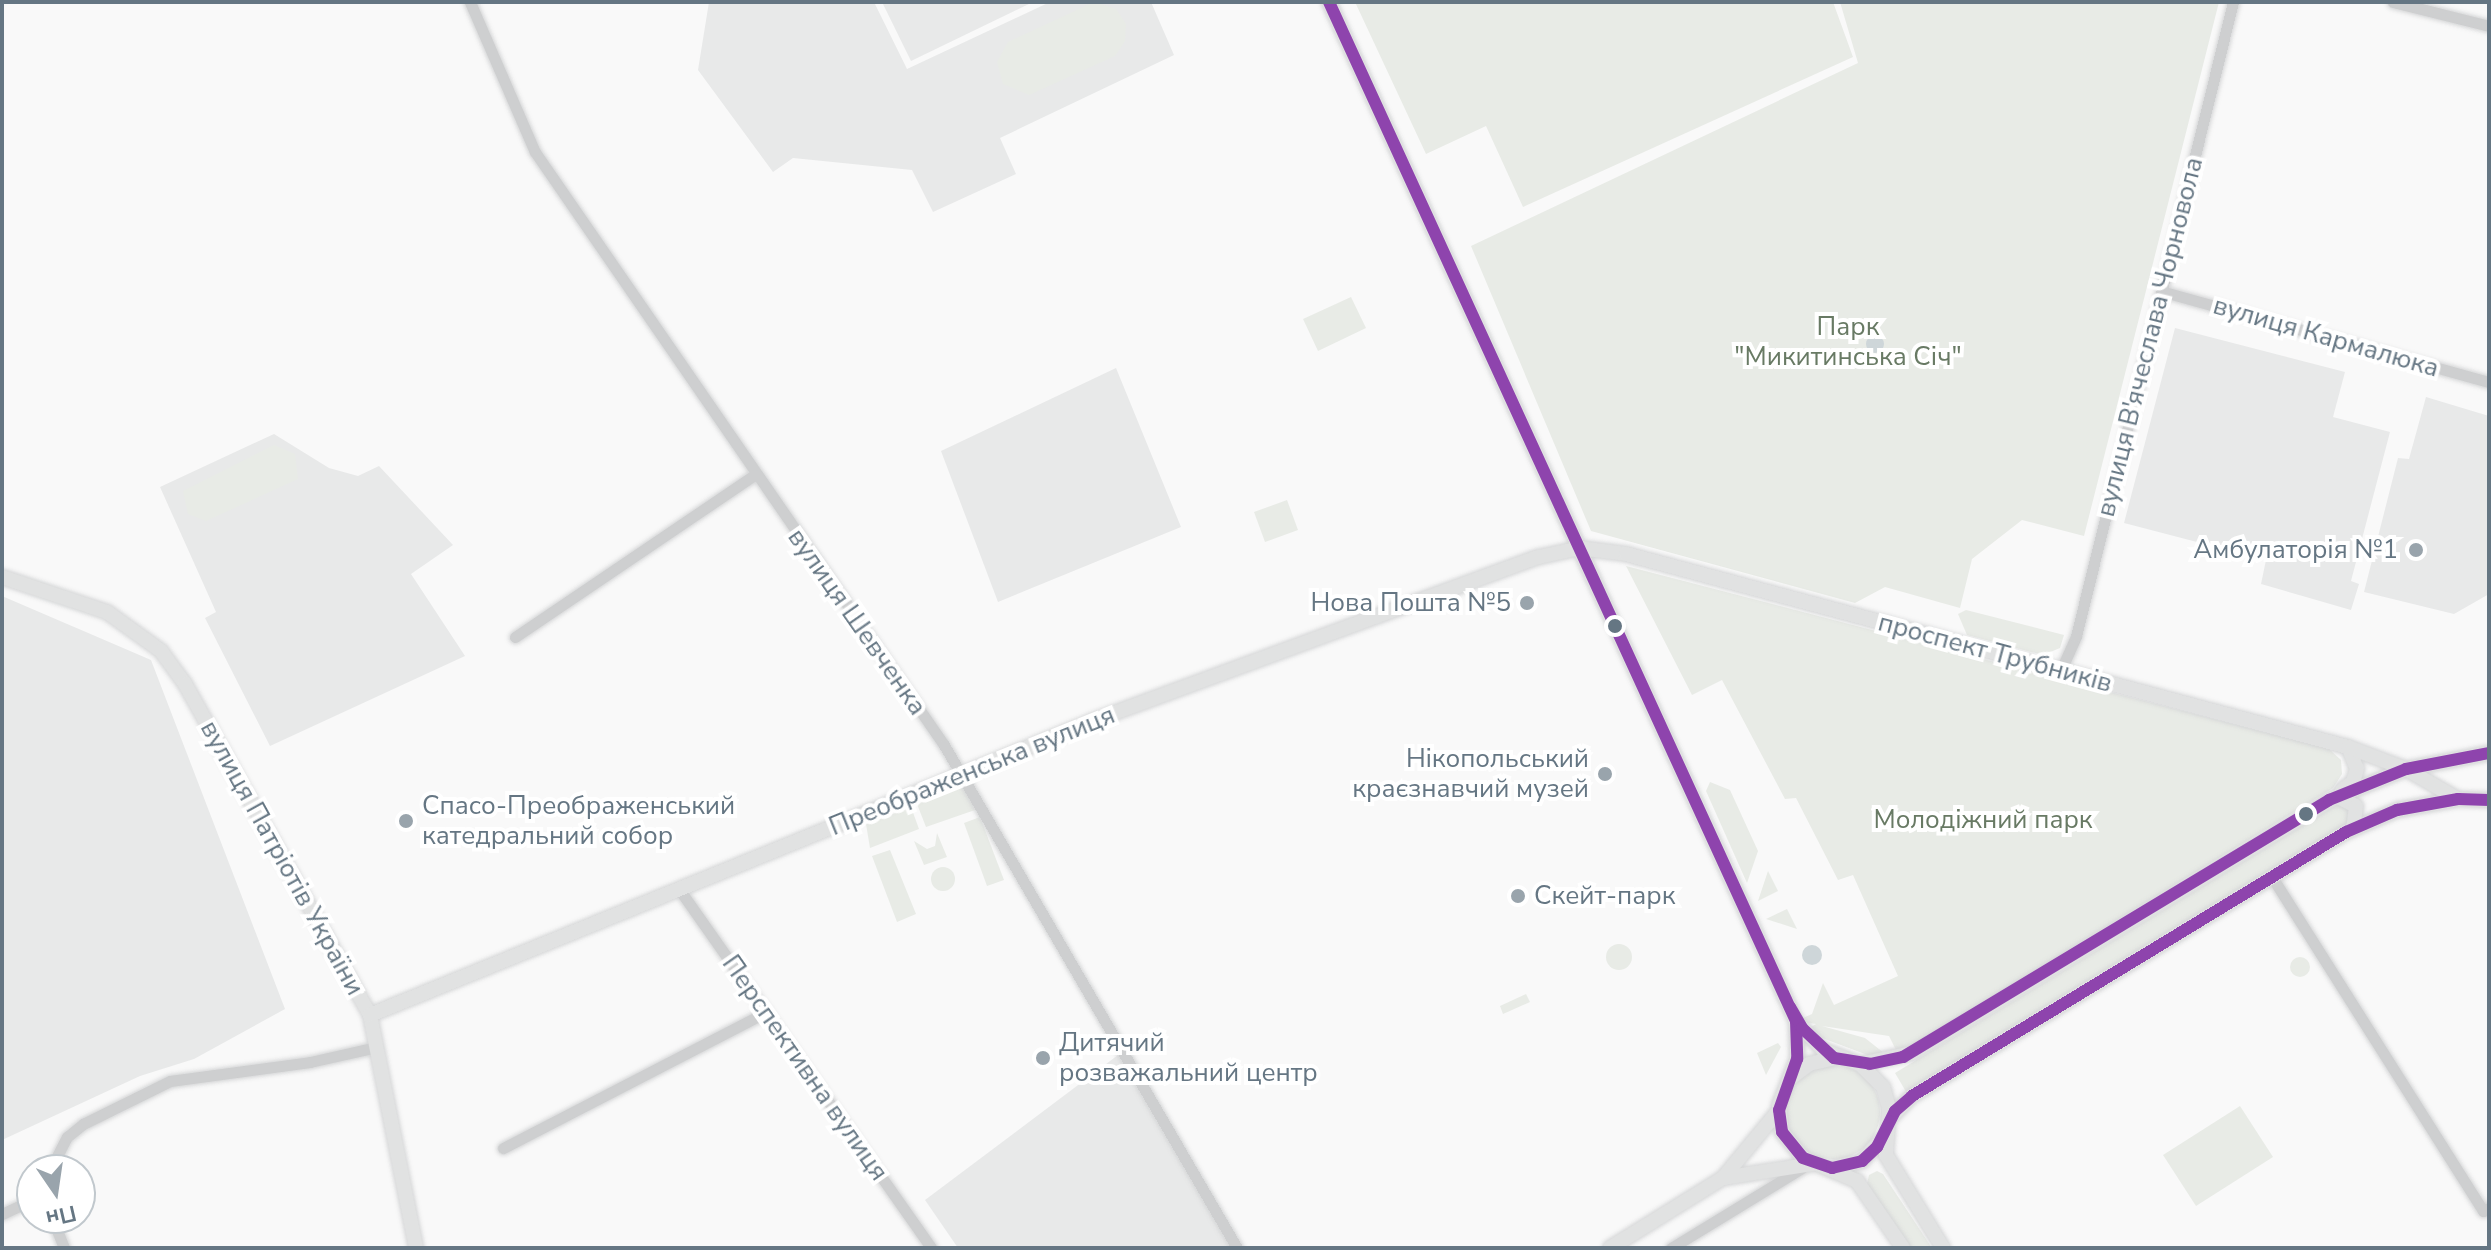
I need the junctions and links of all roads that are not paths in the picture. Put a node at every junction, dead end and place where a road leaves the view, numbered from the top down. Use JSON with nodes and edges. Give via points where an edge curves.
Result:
{"nodes":[{"id":1,"x":470,"y":2,"type":"edge"},
{"id":2,"x":1329,"y":2,"type":"edge"},
{"id":3,"x":2233,"y":2,"type":"edge"},
{"id":4,"x":2393,"y":2,"type":"edge"},
{"id":5,"x":2489,"y":26,"type":"edge"},
{"id":6,"x":2164,"y":292,"type":"junction"},
{"id":7,"x":2489,"y":382,"type":"edge"},
{"id":8,"x":754,"y":475,"type":"junction"},
{"id":9,"x":1580,"y":548,"type":"junction"},
{"id":10,"x":2,"y":577,"type":"edge"},
{"id":11,"x":515,"y":637,"type":"dead end"},
{"id":12,"x":2061,"y":670,"type":"junction"},
{"id":13,"x":2348,"y":747,"type":"junction"},
{"id":14,"x":2489,"y":753,"type":"edge"},
{"id":15,"x":2406,"y":769,"type":"junction"},
{"id":16,"x":962,"y":774,"type":"junction"},
{"id":17,"x":2333,"y":799,"type":"junction"},
{"id":18,"x":2458,"y":799,"type":"junction"},
{"id":19,"x":2489,"y":800,"type":"edge"},
{"id":20,"x":2353,"y":829,"type":"junction"},
{"id":21,"x":2272,"y":877,"type":"junction"},
{"id":22,"x":679,"y":889,"type":"junction"},
{"id":23,"x":766,"y":1012,"type":"junction"},
{"id":24,"x":370,"y":1015,"type":"junction"},
{"id":25,"x":1796,"y":1021,"type":"junction"},
{"id":26,"x":377,"y":1047,"type":"junction"},
{"id":27,"x":1834,"y":1058,"type":"junction"},
{"id":28,"x":1860,"y":1064,"type":"junction"},
{"id":29,"x":1792,"y":1078,"type":"junction"},
{"id":30,"x":1779,"y":1110,"type":"junction"},
{"id":31,"x":1889,"y":1119,"type":"junction"},
{"id":32,"x":1883,"y":1138,"type":"junction"},
{"id":33,"x":503,"y":1148,"type":"dead end"},
{"id":34,"x":58,"y":1154,"type":"edge"},
{"id":35,"x":1807,"y":1166,"type":"junction"},
{"id":36,"x":1832,"y":1168,"type":"junction"},
{"id":37,"x":1723,"y":1178,"type":"junction"},
{"id":38,"x":2489,"y":1208,"type":"edge"},
{"id":39,"x":416,"y":1248,"type":"edge"},
{"id":40,"x":931,"y":1248,"type":"edge"},
{"id":41,"x":1237,"y":1248,"type":"edge"},
{"id":42,"x":1610,"y":1248,"type":"edge"},
{"id":43,"x":1671,"y":1248,"type":"edge"},
{"id":44,"x":1903,"y":1248,"type":"edge"},
{"id":45,"x":1943,"y":1248,"type":"edge"}],
"edges":[{"from":1,"to":8,"type":"street","name":"вулиця Шевченка","via":[[535,152]]},
{"from":2,"to":9,"type":"main road"},
{"from":3,"to":6,"type":"street","name":"вулиця В'ячеслава Чорновола"},
{"from":4,"to":5,"type":"street"},
{"from":6,"to":7,"type":"street","name":"вулиця Кармалюка"},
{"from":6,"to":12,"type":"street","name":"вулиця В'ячеслава Чорновола","via":[[2076,636]]},
{"from":8,"to":11,"type":"street"},
{"from":8,"to":16,"type":"street","name":"вулиця Шевченка"},
{"from":9,"to":12,"type":"main road","name":"проспект Трубників","via":[[1607,550]]},
{"from":9,"to":16,"type":"main road","name":"Преображенська вулиця","via":[[1524,563]]},
{"from":9,"to":25,"type":"main road"},
{"from":10,"to":24,"type":"main road","name":"вулиця Патріотів України","via":[[107,612],[161,651],[185,684]]},
{"from":12,"to":13,"type":"main road","name":"проспект Трубників"},
{"from":13,"to":15,"type":"main road","name":"проспект Трубників"},
{"from":13,"to":17,"type":"main road","via":[[2356,762],[2353,782]]},
{"from":14,"to":15,"type":"main road"},
{"from":15,"to":17,"type":"main road"},
{"from":15,"to":18,"type":"main road","name":"проспект Трубників"},
{"from":16,"to":22,"type":"main road","name":"Преображенська вулиця"},
{"from":16,"to":41,"type":"street","name":"вулиця Шевченка"},
{"from":17,"to":20,"type":"main road","via":[[2356,806]]},
{"from":17,"to":28,"type":"main road","via":[[1912,1053]]},
{"from":18,"to":19,"type":"main road","name":"проспект Трубників"},
{"from":18,"to":20,"type":"main road","name":"проспект Трубників","via":[[2397,810]]},
{"from":20,"to":21,"type":"main road","name":"проспект Трубників"},
{"from":21,"to":31,"type":"main road","name":"проспект Трубників","via":[[1912,1096]]},
{"from":21,"to":38,"type":"street","via":[[2483,1211]]},
{"from":22,"to":23,"type":"street","name":"Перспективна вулиця"},
{"from":22,"to":24,"type":"main road","name":"Преображенська вулиця"},
{"from":23,"to":33,"type":"street"},
{"from":23,"to":40,"type":"street","name":"Перспективна вулиця"},
{"from":24,"to":26,"type":"main road","name":"вулиця Патріотів України"},
{"from":25,"to":27,"type":"main road"},
{"from":25,"to":29,"type":"main road"},
{"from":26,"to":34,"type":"street","via":[[170,1081],[83,1124],[67,1137]]},
{"from":26,"to":39,"type":"main road","name":"вулиця Патріотів України"},
{"from":27,"to":28,"type":"main road"},
{"from":27,"to":29,"type":"main road","via":[[1809,1064]]},
{"from":28,"to":31,"type":"main road","via":[[1883,1087]]},
{"from":29,"to":30,"type":"main road"},
{"from":30,"to":35,"type":"main road","via":[[1787,1142]]},
{"from":30,"to":37,"type":"main road"},
{"from":31,"to":32,"type":"main road"},
{"from":32,"to":36,"type":"main road","via":[[1862,1161]]},
{"from":32,"to":45,"type":"main road","via":[[1893,1172]]},
{"from":35,"to":36,"type":"main road"},
{"from":35,"to":37,"type":"main road"},
{"from":35,"to":43,"type":"street"},
{"from":36,"to":44,"type":"main road","via":[[1862,1186]]},
{"from":37,"to":42,"type":"main road"}]}
